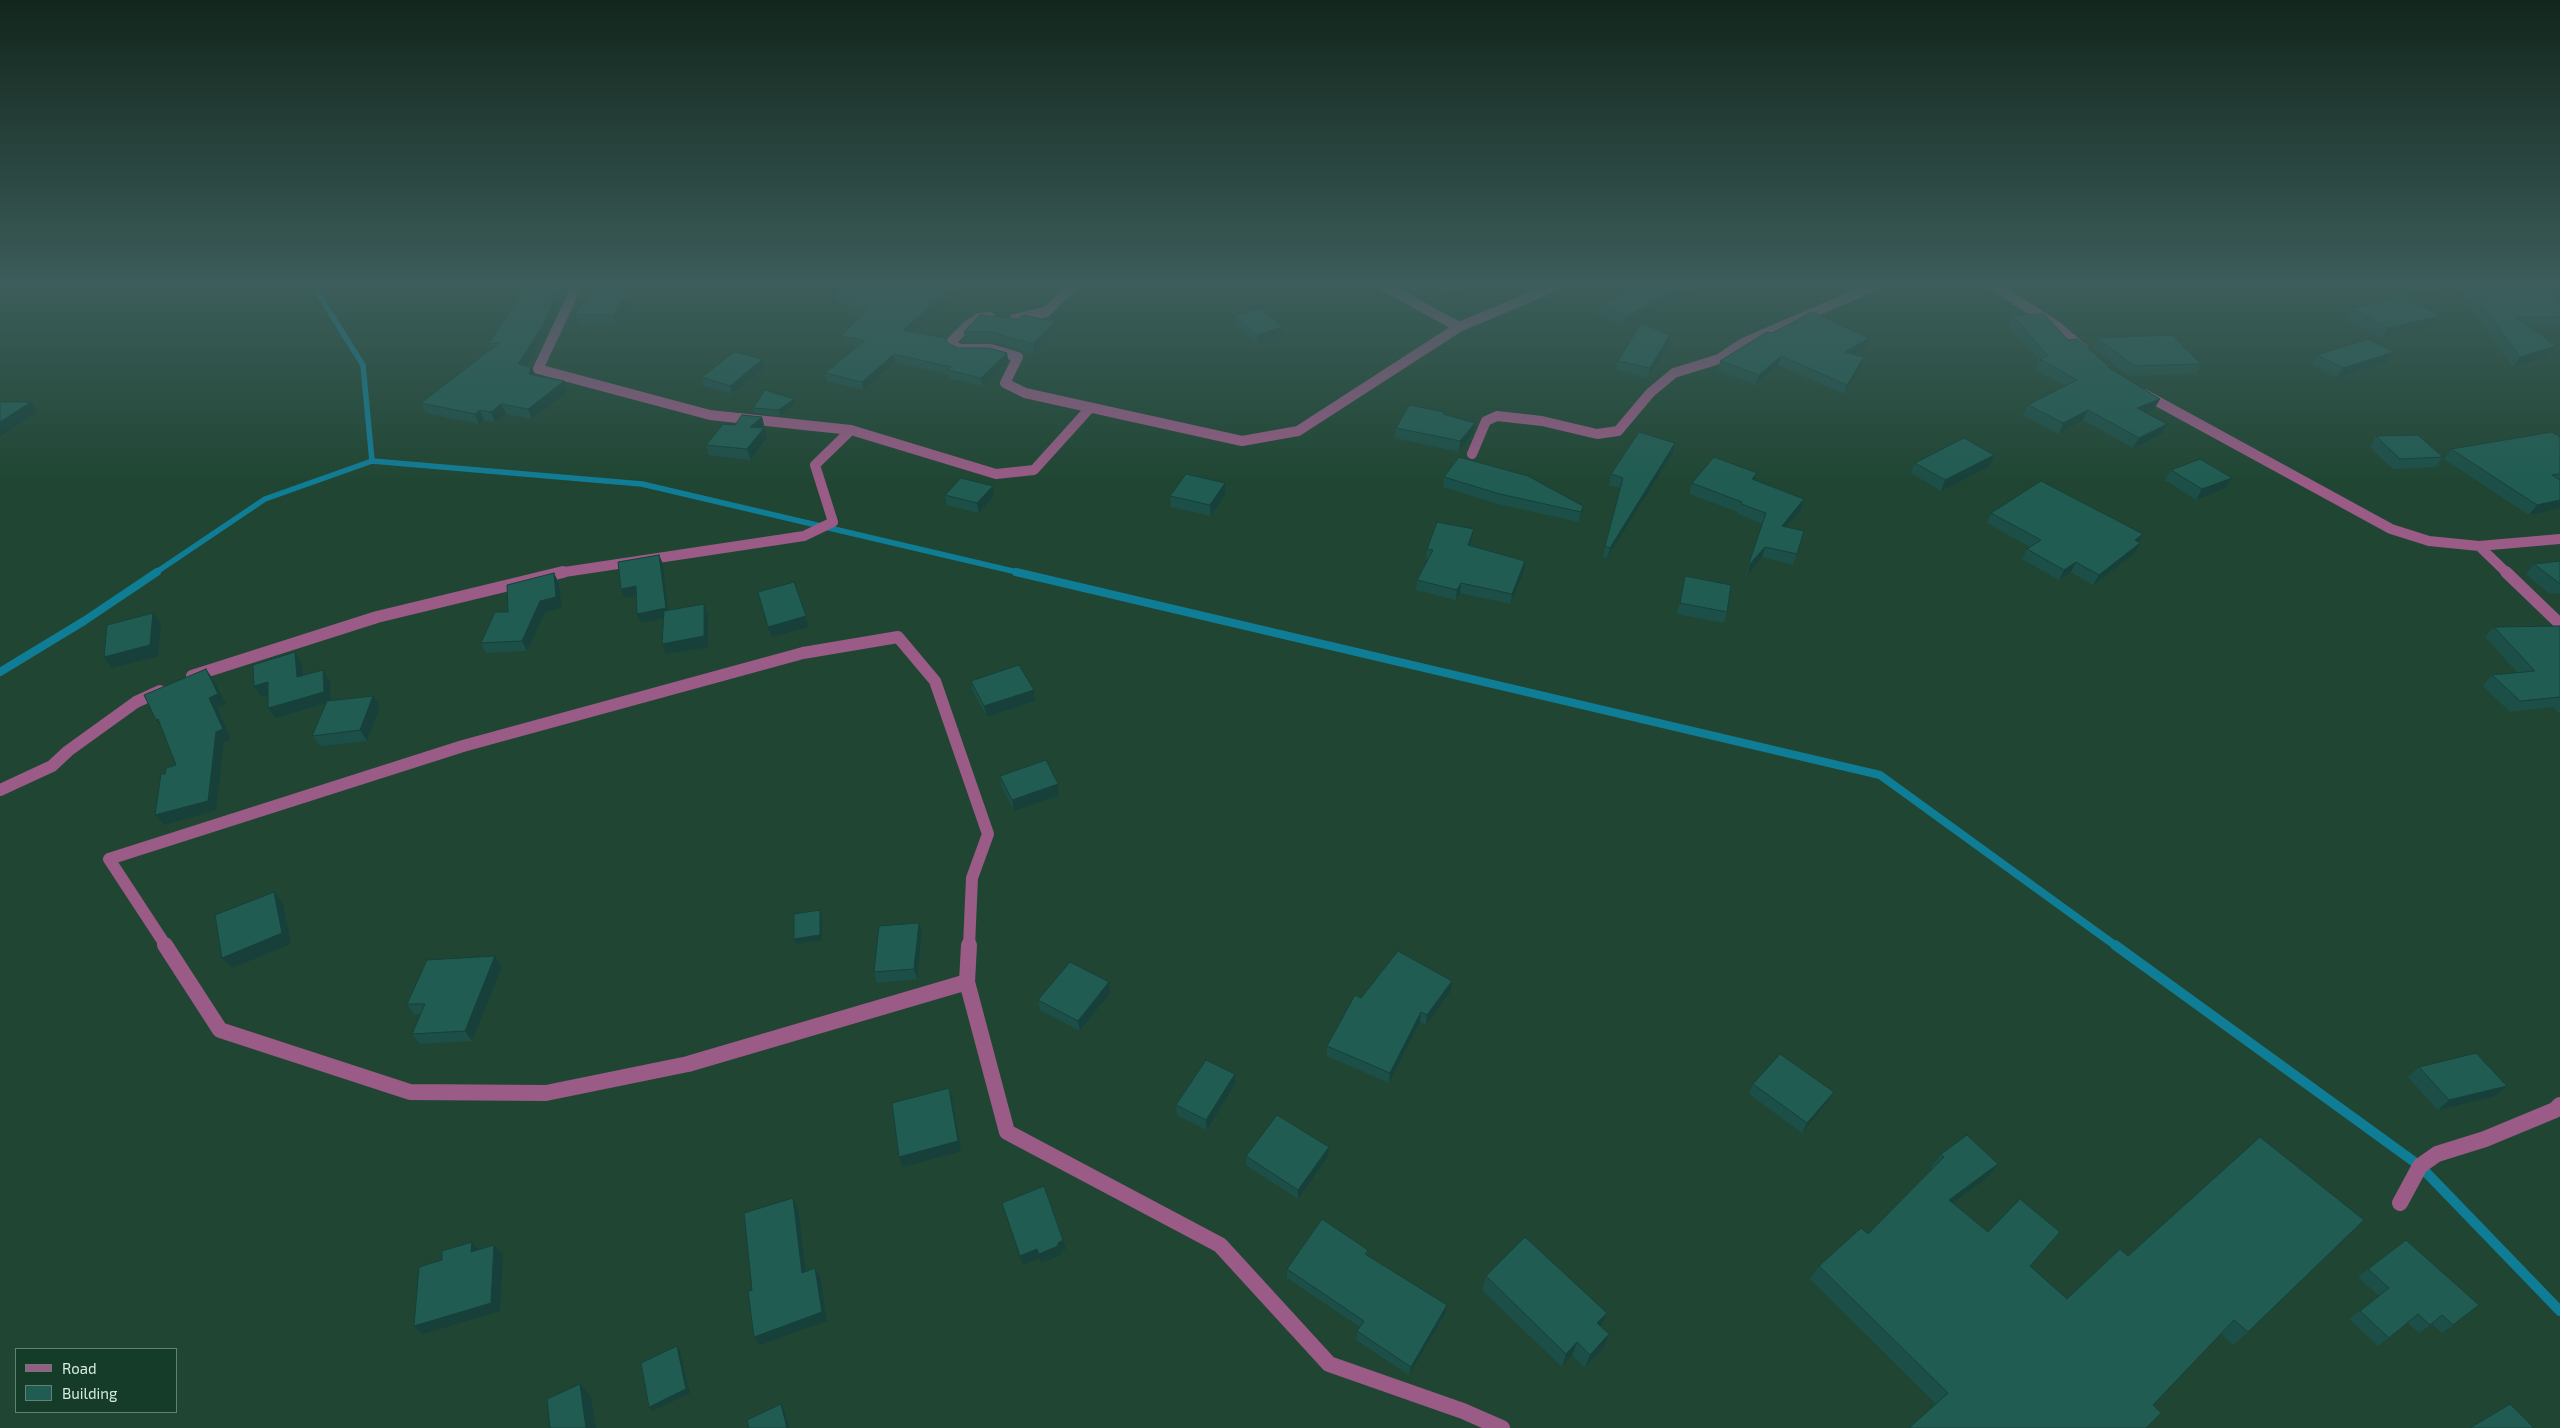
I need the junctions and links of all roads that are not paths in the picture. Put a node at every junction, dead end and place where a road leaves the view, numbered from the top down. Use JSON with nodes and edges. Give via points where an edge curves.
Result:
{"nodes":[{"id":1,"x":547,"y":351,"type":"edge"},
{"id":2,"x":997,"y":351,"type":"edge"},
{"id":3,"x":1422,"y":351,"type":"edge"},
{"id":4,"x":1732,"y":351,"type":"edge"},
{"id":5,"x":2084,"y":351,"type":"edge"},
{"id":6,"x":2093,"y":359,"type":"edge"},
{"id":7,"x":2138,"y":390,"type":"edge"},
{"id":8,"x":1090,"y":408,"type":"junction"},
{"id":9,"x":851,"y":430,"type":"junction"},
{"id":10,"x":1472,"y":454,"type":"dead end"},
{"id":11,"x":2560,"y":539,"type":"edge"},
{"id":12,"x":2479,"y":546,"type":"junction"},
{"id":13,"x":2560,"y":624,"type":"edge"},
{"id":14,"x":0,"y":790,"type":"edge"},
{"id":15,"x":966,"y":982,"type":"junction"},
{"id":16,"x":2560,"y":1105,"type":"edge"},
{"id":17,"x":2400,"y":1203,"type":"dead end"},
{"id":18,"x":1502,"y":1428,"type":"edge"}],
"edges":[{"from":1,"to":9,"type":"street","via":[[538,369],[710,415]]},
{"from":2,"to":8,"type":"street","via":[[1018,357],[1005,382],[1025,394]]},
{"from":3,"to":8,"type":"street","via":[[1298,431],[1242,441]]},
{"from":4,"to":10,"type":"street","via":[[1719,359],[1674,373],[1650,393],[1618,431],[1597,434],[1542,420],[1497,416],[1486,421]]},
{"from":5,"to":6,"type":"street"},
{"from":7,"to":12,"type":"street","via":[[2391,529],[2429,540]]},
{"from":8,"to":9,"type":"street","via":[[1034,470],[996,474]]},
{"from":9,"to":14,"type":"street","via":[[815,465],[833,522],[804,536],[672,555],[622,566],[575,569],[377,617],[203,671],[136,702],[52,766]]},
{"from":11,"to":12,"type":"street"},
{"from":12,"to":13,"type":"street"},
{"from":15,"to":15,"type":"street","via":[[972,878],[988,834],[935,682],[898,637],[803,653],[463,746],[108,859],[220,1030],[410,1092],[546,1093],[688,1064]]},
{"from":15,"to":18,"type":"street","via":[[1007,1132],[1220,1245],[1329,1364]]},
{"from":16,"to":17,"type":"street","via":[[2556,1110],[2485,1139],[2437,1154],[2420,1166]]}]}
